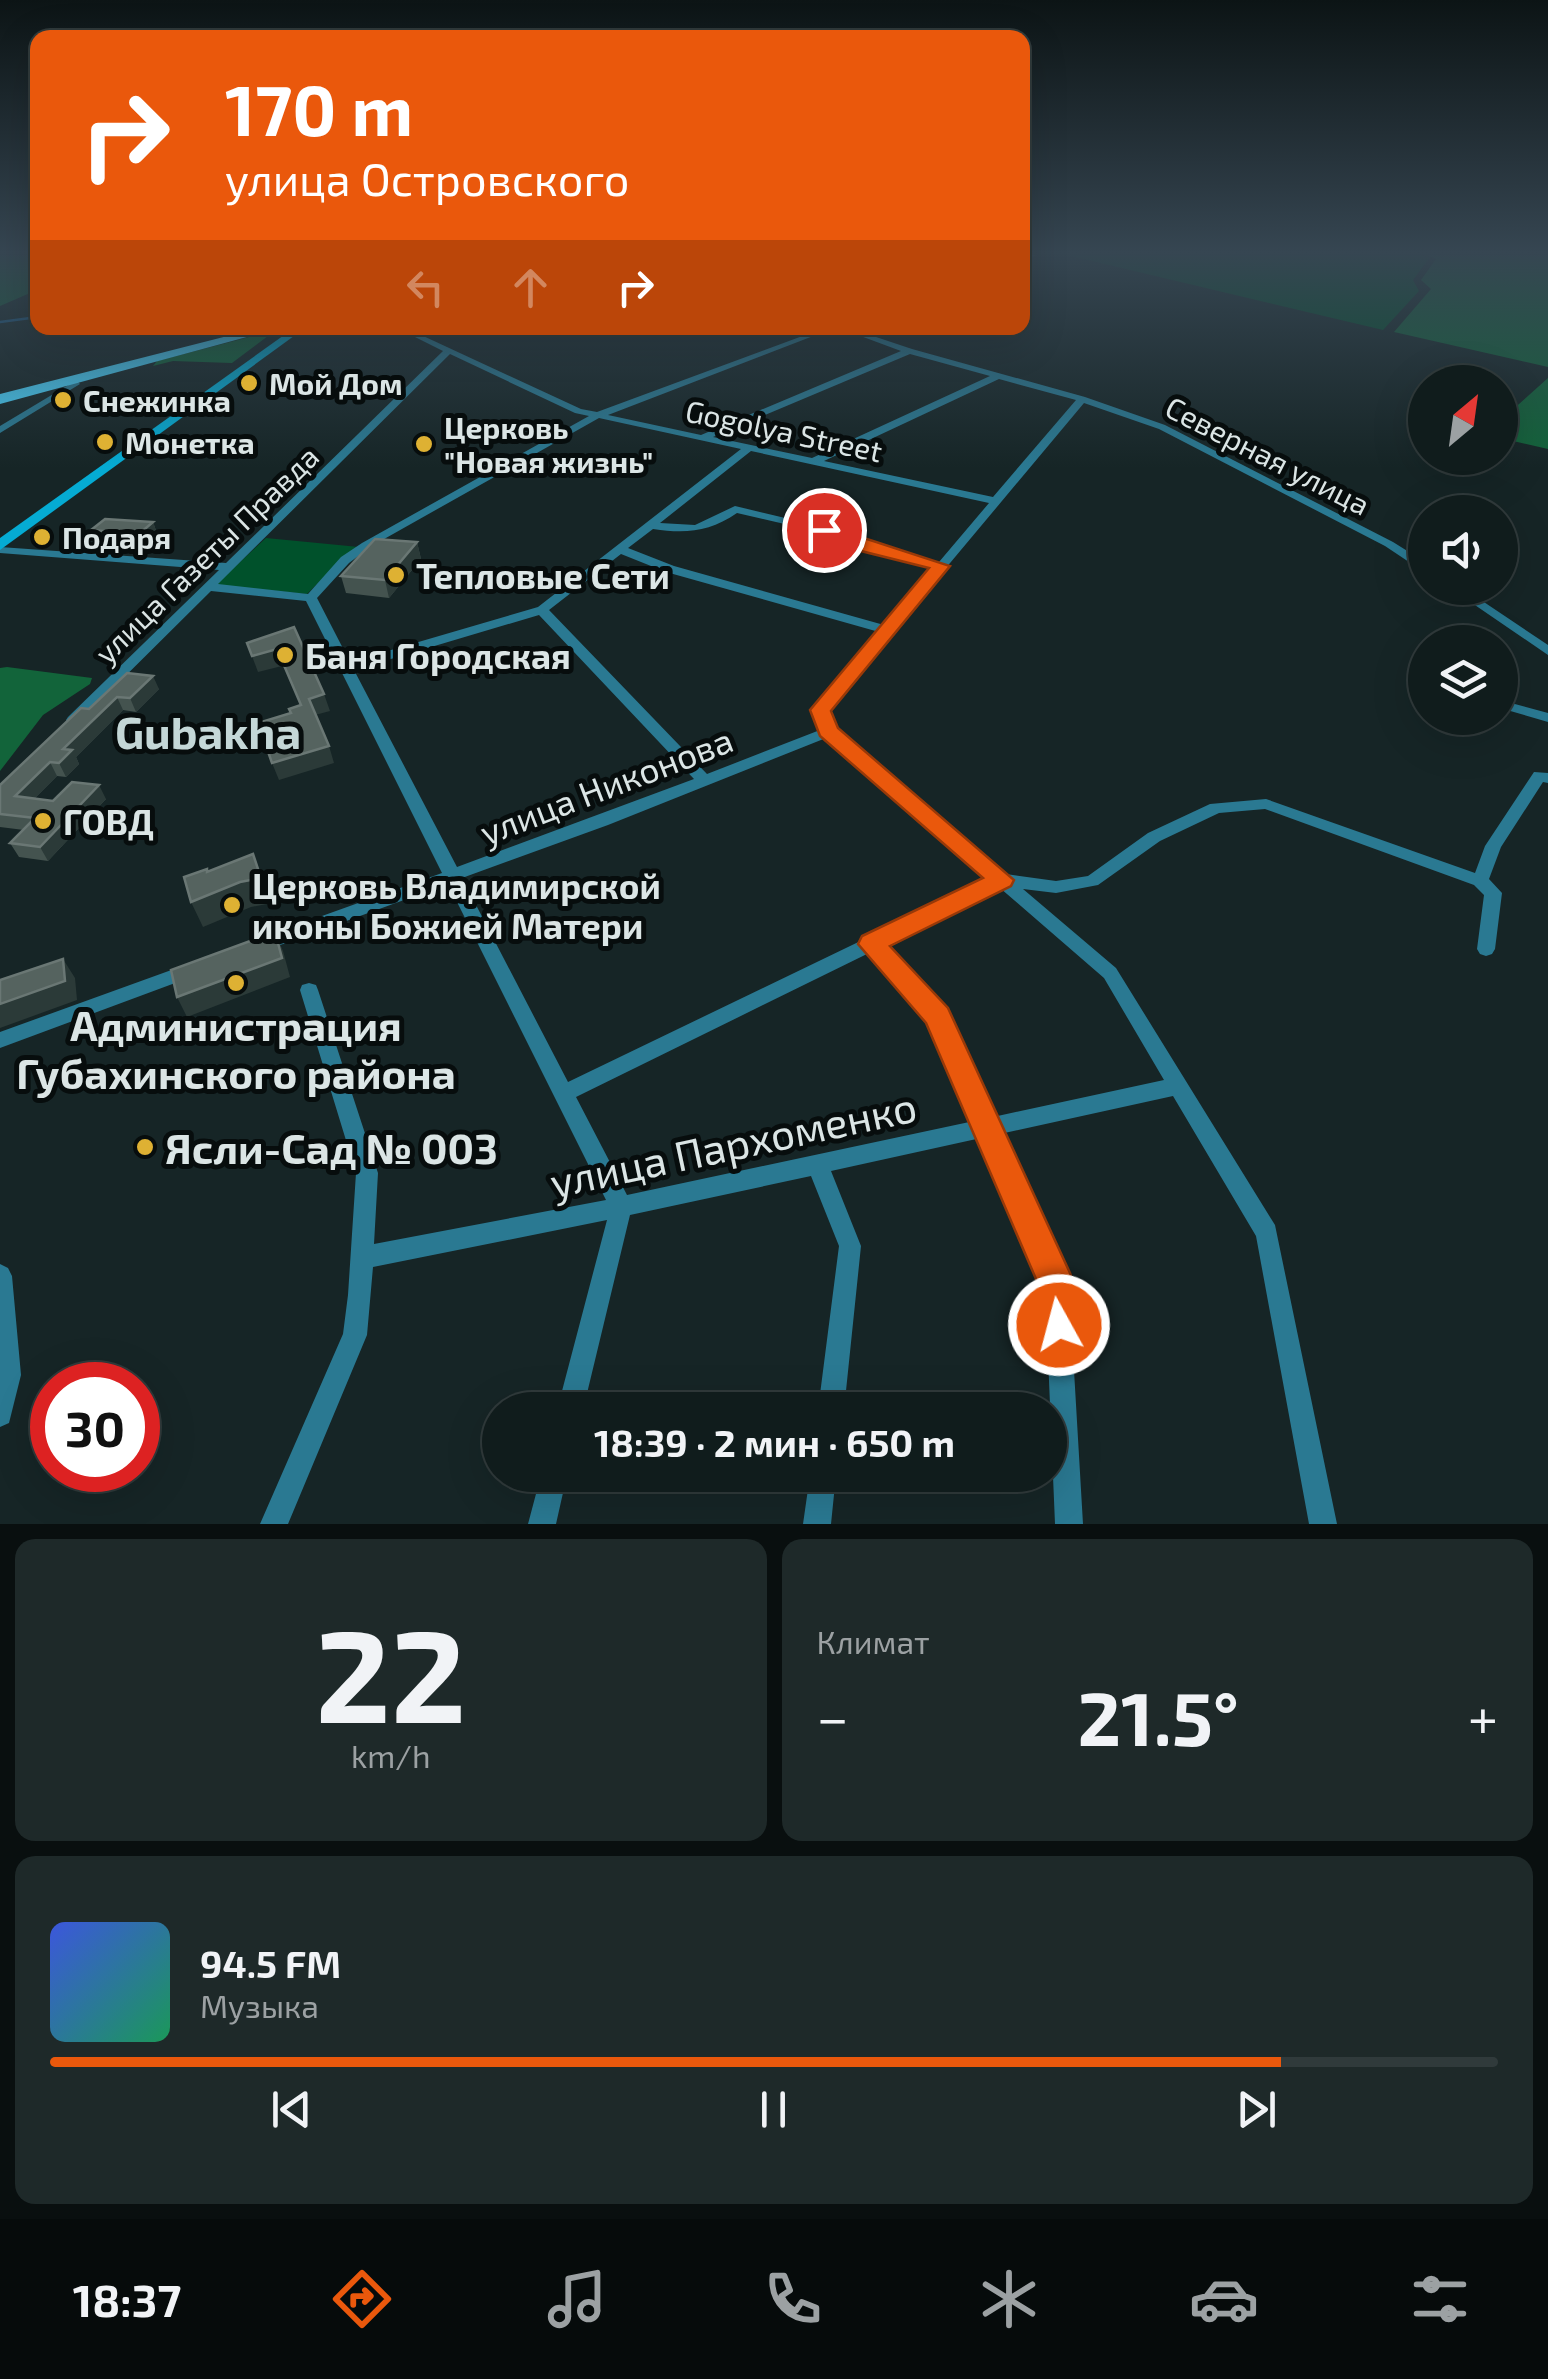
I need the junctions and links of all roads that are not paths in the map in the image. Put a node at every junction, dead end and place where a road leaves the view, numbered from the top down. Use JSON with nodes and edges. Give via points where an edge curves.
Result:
{"nodes":[{"id":1,"x":246,"y":335,"type":"edge"},
{"id":2,"x":290,"y":335,"type":"edge"},
{"id":3,"x":415,"y":335,"type":"edge"},
{"id":4,"x":811,"y":335,"type":"edge"},
{"id":5,"x":863,"y":335,"type":"edge"},
{"id":6,"x":448,"y":351,"type":"junction"},
{"id":7,"x":909,"y":351,"type":"junction"},
{"id":8,"x":998,"y":376,"type":"junction"},
{"id":9,"x":72,"y":380,"type":"junction"},
{"id":10,"x":1082,"y":398,"type":"junction"},
{"id":11,"x":0,"y":399,"type":"edge"},
{"id":12,"x":598,"y":415,"type":"junction"},
{"id":13,"x":0,"y":430,"type":"edge"},
{"id":14,"x":702,"y":438,"type":"junction"},
{"id":15,"x":749,"y":448,"type":"junction"},
{"id":16,"x":813,"y":462,"type":"junction"},
{"id":17,"x":995,"y":501,"type":"junction"},
{"id":18,"x":650,"y":525,"type":"junction"},
{"id":19,"x":0,"y":547,"type":"edge"},
{"id":20,"x":619,"y":549,"type":"junction"},
{"id":21,"x":1408,"y":558,"type":"edge"},
{"id":22,"x":941,"y":566,"type":"junction"},
{"id":23,"x":228,"y":567,"type":"junction"},
{"id":24,"x":208,"y":587,"type":"junction"},
{"id":25,"x":311,"y":598,"type":"junction"},
{"id":26,"x":1481,"y":605,"type":"edge"},
{"id":27,"x":542,"y":610,"type":"junction"},
{"id":28,"x":887,"y":630,"type":"junction"},
{"id":29,"x":1548,"y":651,"type":"edge"},
{"id":30,"x":345,"y":668,"type":"junction"},
{"id":31,"x":1518,"y":709,"type":"edge"},
{"id":32,"x":1548,"y":718,"type":"edge"},
{"id":33,"x":66,"y":726,"type":"edge"},
{"id":34,"x":828,"y":732,"type":"junction"},
{"id":35,"x":1548,"y":778,"type":"edge"},
{"id":36,"x":704,"y":780,"type":"junction"},
{"id":37,"x":450,"y":876,"type":"junction"},
{"id":38,"x":1002,"y":880,"type":"junction"},
{"id":39,"x":1480,"y":881,"type":"junction"},
{"id":40,"x":871,"y":944,"type":"junction"},
{"id":41,"x":1486,"y":948,"type":"dead end"},
{"id":42,"x":238,"y":953,"type":"edge"},
{"id":43,"x":203,"y":966,"type":"edge"},
{"id":44,"x":309,"y":990,"type":"dead end"},
{"id":45,"x":0,"y":1040,"type":"edge"},
{"id":46,"x":1178,"y":1086,"type":"junction"},
{"id":47,"x":563,"y":1094,"type":"junction"},
{"id":48,"x":988,"y":1128,"type":"junction"},
{"id":49,"x":817,"y":1164,"type":"junction"},
{"id":50,"x":621,"y":1207,"type":"junction"},
{"id":51,"x":362,"y":1258,"type":"junction"},
{"id":52,"x":0,"y":1276,"type":"edge"},
{"id":53,"x":575,"y":1392,"type":"edge"},
{"id":54,"x":832,"y":1392,"type":"edge"},
{"id":55,"x":0,"y":1414,"type":"edge"},
{"id":56,"x":550,"y":1492,"type":"edge"},
{"id":57,"x":821,"y":1492,"type":"edge"},
{"id":58,"x":274,"y":1524,"type":"edge"},
{"id":59,"x":542,"y":1524,"type":"edge"},
{"id":60,"x":818,"y":1524,"type":"edge"},
{"id":61,"x":1069,"y":1524,"type":"edge"},
{"id":62,"x":1323,"y":1524,"type":"edge"}],
"edges":[{"from":1,"to":9,"type":"main road"},
{"from":2,"to":19,"type":"main road"},
{"from":3,"to":6,"type":"street","name":"Gogolya Street"},
{"from":4,"to":12,"type":"street"},
{"from":5,"to":7,"type":"street","name":"Северная улица"},
{"from":6,"to":12,"type":"street","name":"Gogolya Street"},
{"from":6,"to":23,"type":"street","name":"улица Газеты Правда"},
{"from":7,"to":8,"type":"street","name":"Северная улица"},
{"from":7,"to":14,"type":"street"},
{"from":8,"to":10,"type":"street","name":"Северная улица"},
{"from":8,"to":16,"type":"street"},
{"from":9,"to":11,"type":"main road"},
{"from":9,"to":13,"type":"street","via":[[76,384]]},
{"from":10,"to":17,"type":"street"},
{"from":10,"to":21,"type":"street","name":"Северная улица","via":[[1204,446]]},
{"from":12,"to":14,"type":"street","name":"Gogolya Street"},
{"from":12,"to":25,"type":"street","via":[[366,546]]},
{"from":14,"to":15,"type":"street","name":"Gogolya Street"},
{"from":15,"to":16,"type":"street","name":"Gogolya Street"},
{"from":15,"to":18,"type":"street"},
{"from":16,"to":17,"type":"street","name":"Gogolya Street"},
{"from":17,"to":22,"type":"street"},
{"from":18,"to":20,"type":"street"},
{"from":18,"to":22,"type":"street","via":[[690,532],[735,508]]},
{"from":19,"to":23,"type":"street"},
{"from":20,"to":27,"type":"street"},
{"from":20,"to":28,"type":"street"},
{"from":22,"to":28,"type":"street"},
{"from":23,"to":24,"type":"street","name":"улица Газеты Правда"},
{"from":24,"to":25,"type":"street"},
{"from":24,"to":33,"type":"street","name":"улица Газеты Правда"},
{"from":25,"to":30,"type":"street"},
{"from":26,"to":29,"type":"street"},
{"from":27,"to":30,"type":"street"},
{"from":27,"to":36,"type":"street"},
{"from":28,"to":34,"type":"street","via":[[820,710]]},
{"from":30,"to":37,"type":"street"},
{"from":31,"to":32,"type":"street"},
{"from":34,"to":36,"type":"street","name":"улица Никонова"},
{"from":34,"to":38,"type":"street"},
{"from":35,"to":39,"type":"street","via":[[1539,776],[1493,846]]},
{"from":36,"to":37,"type":"street","name":"улица Никонова"},
{"from":37,"to":42,"type":"street","name":"улица Никонова"},
{"from":37,"to":47,"type":"street"},
{"from":38,"to":39,"type":"street","via":[[1056,888],[1092,881],[1154,837],[1216,808],[1266,804]]},
{"from":38,"to":40,"type":"street"},
{"from":38,"to":46,"type":"street","via":[[1110,973]]},
{"from":39,"to":41,"type":"street","via":[[1493,893]]},
{"from":40,"to":47,"type":"street"},
{"from":40,"to":48,"type":"street","via":[[938,1016]]},
{"from":43,"to":45,"type":"street"},
{"from":44,"to":51,"type":"street","via":[[367,1173]]},
{"from":46,"to":48,"type":"street","name":"улица Пархоменко"},
{"from":46,"to":62,"type":"street","via":[[1268,1232]]},
{"from":47,"to":50,"type":"street"},
{"from":48,"to":49,"type":"street","name":"улица Пархоменко"},
{"from":48,"to":61,"type":"street","via":[[1057,1286]]},
{"from":49,"to":50,"type":"street","name":"улица Пархоменко"},
{"from":49,"to":54,"type":"street","via":[[850,1246]]},
{"from":50,"to":51,"type":"street","name":"улица Пархоменко"},
{"from":50,"to":53,"type":"street"},
{"from":51,"to":58,"type":"street","via":[[354,1335]]},
{"from":52,"to":55,"type":"street","via":[[9,1375]]},
{"from":56,"to":59,"type":"street"},
{"from":57,"to":60,"type":"street"}]}
